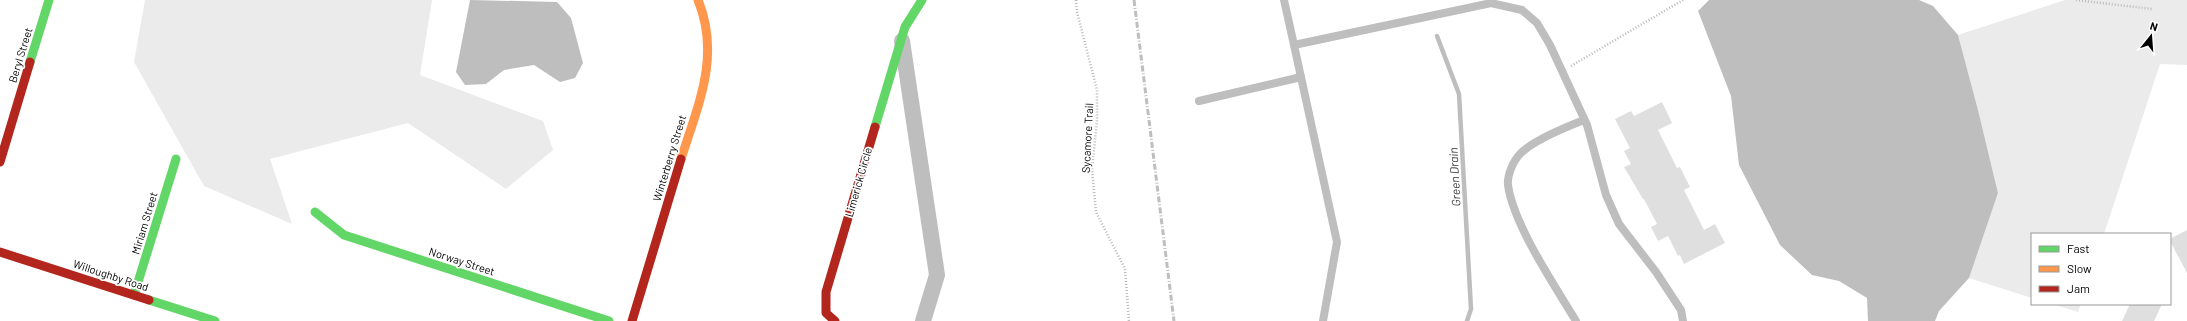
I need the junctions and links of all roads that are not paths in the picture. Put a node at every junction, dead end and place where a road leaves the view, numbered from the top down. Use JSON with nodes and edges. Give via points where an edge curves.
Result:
{"nodes":[{"id":1,"x":49,"y":0,"type":"edge"},
{"id":2,"x":698,"y":0,"type":"edge"},
{"id":3,"x":922,"y":0,"type":"edge"},
{"id":4,"x":1284,"y":0,"type":"edge"},
{"id":5,"x":901,"y":40,"type":"junction"},
{"id":6,"x":1294,"y":45,"type":"junction"},
{"id":7,"x":1301,"y":77,"type":"junction"},
{"id":8,"x":1199,"y":101,"type":"dead end"},
{"id":9,"x":1584,"y":120,"type":"junction"},
{"id":10,"x":176,"y":159,"type":"dead end"},
{"id":11,"x":0,"y":162,"type":"edge"},
{"id":12,"x":315,"y":212,"type":"dead end"},
{"id":13,"x":0,"y":252,"type":"edge"},
{"id":14,"x":134,"y":295,"type":"junction"},
{"id":15,"x":216,"y":321,"type":"edge"},
{"id":16,"x":609,"y":321,"type":"edge"},
{"id":17,"x":632,"y":321,"type":"edge"},
{"id":18,"x":835,"y":321,"type":"edge"},
{"id":19,"x":923,"y":321,"type":"edge"},
{"id":20,"x":1323,"y":321,"type":"edge"},
{"id":21,"x":1576,"y":321,"type":"edge"},
{"id":22,"x":1683,"y":321,"type":"edge"}],
"edges":[{"from":1,"to":11,"type":"street","name":"Beryl Street"},
{"from":2,"to":17,"type":"street","name":"Winterberry Street","via":[[702,8],[710,52],[707,75]]},
{"from":3,"to":5,"type":"street","name":"Limerick Circle","via":[[905,27]]},
{"from":4,"to":6,"type":"lane"},
{"from":5,"to":18,"type":"street","name":"Limerick Circle","via":[[826,292],[826,314]]},
{"from":5,"to":19,"type":"street","via":[[904,46],[937,275]]},
{"from":6,"to":7,"type":"lane"},
{"from":6,"to":9,"type":"lane","via":[[1492,3],[1522,10],[1537,23]]},
{"from":7,"to":8,"type":"lane"},
{"from":7,"to":20,"type":"lane","via":[[1337,242]]},
{"from":9,"to":21,"type":"lane","via":[[1554,132],[1520,154],[1509,174],[1508,184],[1517,214],[1536,253]]},
{"from":9,"to":22,"type":"lane","via":[[1606,196],[1619,224],[1656,272],[1681,310]]},
{"from":10,"to":14,"type":"street","name":"Miriam Street"},
{"from":12,"to":16,"type":"street","name":"Norway Street","via":[[344,235]]},
{"from":13,"to":14,"type":"street","name":"Willoughby Road"},
{"from":14,"to":15,"type":"street","name":"Willoughby Road"}]}
